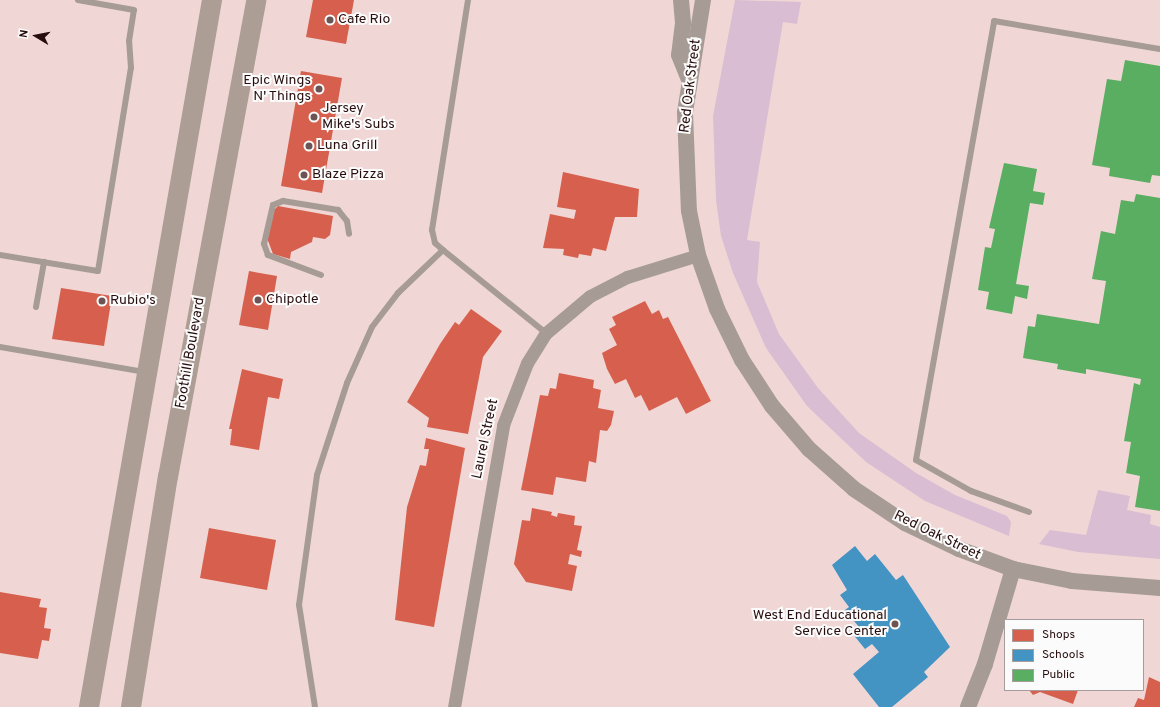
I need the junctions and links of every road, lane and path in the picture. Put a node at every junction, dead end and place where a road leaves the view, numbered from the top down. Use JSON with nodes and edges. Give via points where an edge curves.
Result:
{"nodes":[{"id":1,"x":78,"y":0,"type":"edge"},
{"id":2,"x":212,"y":0,"type":"edge"},
{"id":3,"x":256,"y":0,"type":"edge"},
{"id":4,"x":468,"y":0,"type":"edge"},
{"id":5,"x":681,"y":0,"type":"edge"},
{"id":6,"x":703,"y":0,"type":"edge"},
{"id":7,"x":1160,"y":50,"type":"edge"},
{"id":8,"x":689,"y":80,"type":"junction"},
{"id":9,"x":348,"y":234,"type":"dead end"},
{"id":10,"x":443,"y":250,"type":"junction"},
{"id":11,"x":0,"y":254,"type":"edge"},
{"id":12,"x":698,"y":255,"type":"junction"},
{"id":13,"x":44,"y":262,"type":"junction"},
{"id":14,"x":321,"y":275,"type":"dead end"},
{"id":15,"x":36,"y":306,"type":"dead end"},
{"id":16,"x":546,"y":333,"type":"junction"},
{"id":17,"x":0,"y":347,"type":"edge"},
{"id":18,"x":149,"y":373,"type":"junction"},
{"id":19,"x":1029,"y":512,"type":"dead end"},
{"id":20,"x":1013,"y":569,"type":"junction"},
{"id":21,"x":1160,"y":588,"type":"edge"},
{"id":22,"x":89,"y":707,"type":"edge"},
{"id":23,"x":131,"y":707,"type":"edge"},
{"id":24,"x":315,"y":707,"type":"edge"},
{"id":25,"x":454,"y":707,"type":"edge"},
{"id":26,"x":968,"y":707,"type":"edge"}],
"edges":[{"from":1,"to":13,"type":"lane","via":[[134,10],[130,41],[131,68],[98,271]]},
{"from":2,"to":18,"type":"main road"},
{"from":3,"to":23,"type":"main road","name":"Foothill Boulevard","via":[[168,477]]},
{"from":4,"to":10,"type":"lane","via":[[432,214],[435,243]]},
{"from":5,"to":8,"type":"street","via":[[683,23],[679,55]]},
{"from":6,"to":8,"type":"street","name":"Red Oak Street"},
{"from":7,"to":19,"type":"lane","via":[[994,21],[916,460],[972,491]]},
{"from":8,"to":12,"type":"street","name":"Red Oak Street","via":[[685,113],[686,181]]},
{"from":9,"to":14,"type":"lane","via":[[347,221],[338,210],[283,201],[273,205],[264,244],[268,255]]},
{"from":10,"to":16,"type":"lane"},
{"from":10,"to":24,"type":"lane","via":[[398,293],[372,327],[347,383],[318,475],[299,605]]},
{"from":11,"to":13,"type":"lane"},
{"from":12,"to":16,"type":"street","name":"Laurel Street","via":[[627,277],[590,296]]},
{"from":12,"to":20,"type":"street","name":"Red Oak Street","via":[[717,308],[742,360],[772,406],[809,449],[854,489],[905,523],[959,549]]},
{"from":13,"to":15,"type":"lane"},
{"from":16,"to":25,"type":"street","name":"Laurel Street","via":[[513,393],[503,425]]},
{"from":17,"to":18,"type":"lane"},
{"from":18,"to":22,"type":"main road"},
{"from":20,"to":21,"type":"street","name":"Red Oak Street","via":[[1072,581]]},
{"from":20,"to":26,"type":"street","via":[[985,664]]}]}
